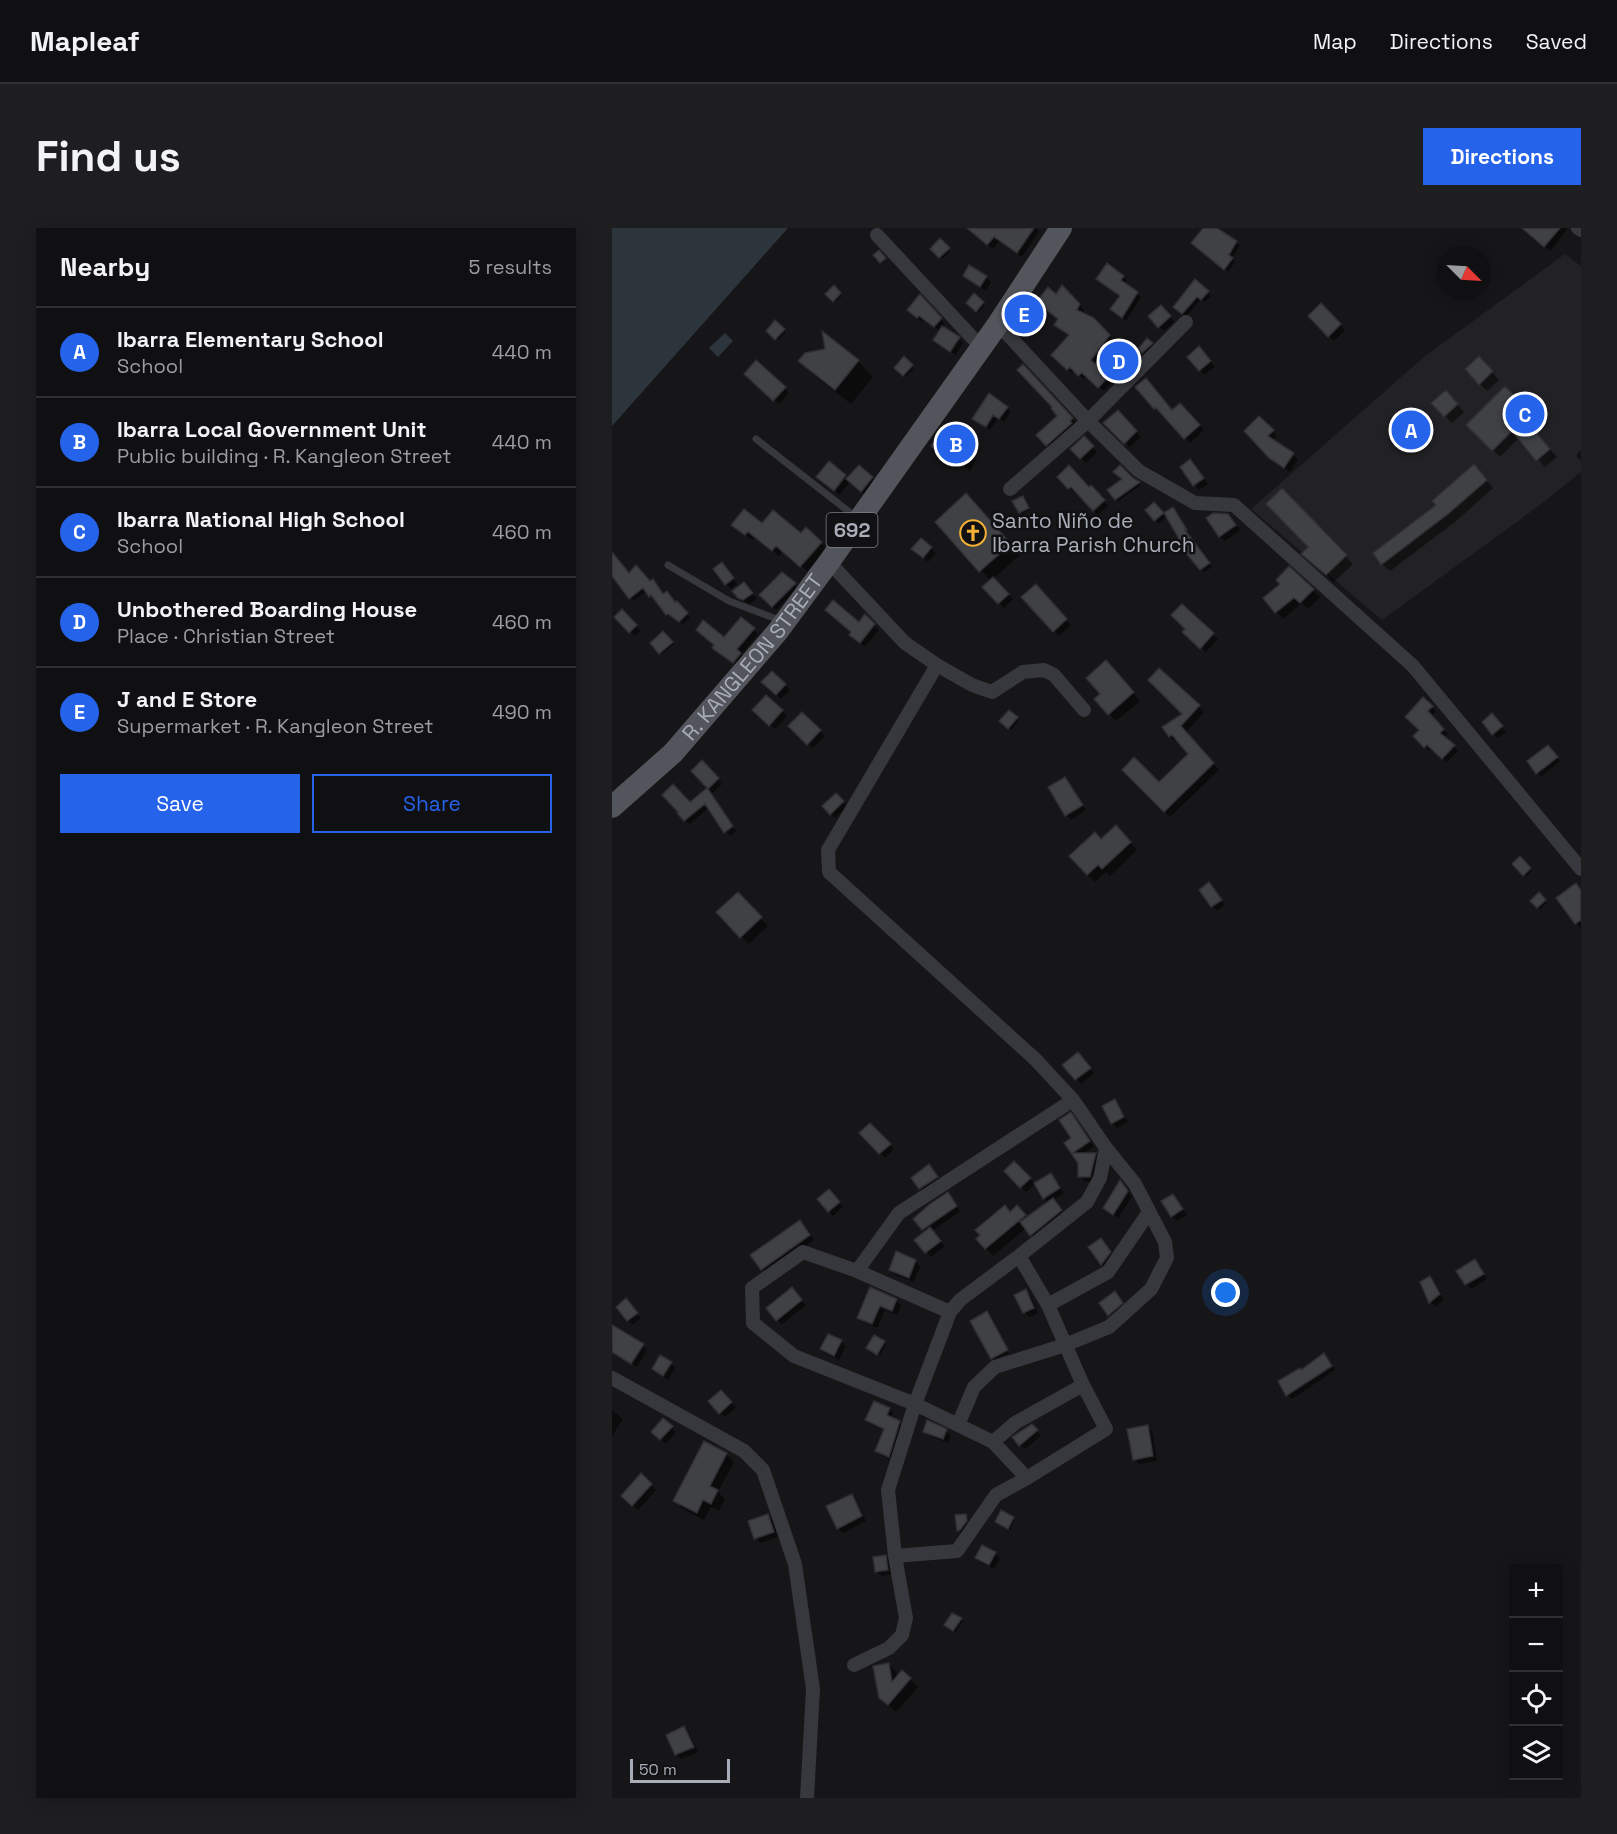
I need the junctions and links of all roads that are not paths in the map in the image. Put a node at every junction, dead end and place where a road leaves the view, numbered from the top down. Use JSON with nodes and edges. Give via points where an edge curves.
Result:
{"nodes":[{"id":1,"x":1062,"y":228,"type":"edge"},
{"id":2,"x":877,"y":235,"type":"dead end"},
{"id":3,"x":1186,"y":322,"type":"dead end"},
{"id":4,"x":998,"y":324,"type":"junction"},
{"id":5,"x":981,"y":347,"type":"junction"},
{"id":6,"x":1088,"y":421,"type":"junction"},
{"id":7,"x":756,"y":440,"type":"dead end"},
{"id":8,"x":1010,"y":489,"type":"dead end"},
{"id":9,"x":859,"y":520,"type":"junction"},
{"id":10,"x":829,"y":562,"type":"junction"},
{"id":11,"x":668,"y":565,"type":"dead end"},
{"id":12,"x":784,"y":622,"type":"junction"},
{"id":13,"x":937,"y":665,"type":"junction"},
{"id":14,"x":1084,"y":710,"type":"dead end"},
{"id":15,"x":614,"y":801,"type":"edge"},
{"id":16,"x":1581,"y":869,"type":"edge"},
{"id":17,"x":1073,"y":1100,"type":"junction"},
{"id":18,"x":1106,"y":1148,"type":"junction"},
{"id":19,"x":1149,"y":1212,"type":"junction"},
{"id":20,"x":1019,"y":1256,"type":"junction"},
{"id":21,"x":857,"y":1271,"type":"junction"},
{"id":22,"x":1048,"y":1305,"type":"junction"},
{"id":23,"x":950,"y":1312,"type":"junction"},
{"id":24,"x":1065,"y":1345,"type":"junction"},
{"id":25,"x":612,"y":1378,"type":"edge"},
{"id":26,"x":1083,"y":1385,"type":"junction"},
{"id":27,"x":915,"y":1404,"type":"junction"},
{"id":28,"x":958,"y":1425,"type":"junction"},
{"id":29,"x":993,"y":1442,"type":"junction"},
{"id":30,"x":1027,"y":1478,"type":"junction"},
{"id":31,"x":895,"y":1556,"type":"junction"},
{"id":32,"x":854,"y":1665,"type":"dead end"},
{"id":33,"x":807,"y":1798,"type":"edge"}],
"edges":[{"from":1,"to":4,"type":"main road","name":"R. KANGLEON STREET","number":"692"},
{"from":2,"to":5,"type":"street"},
{"from":3,"to":6,"type":"street"},
{"from":4,"to":5,"type":"main road","name":"R. KANGLEON STREET","number":"692"},
{"from":4,"to":6,"type":"street"},
{"from":5,"to":9,"type":"main road","name":"R. KANGLEON STREET","number":"692"},
{"from":6,"to":8,"type":"street"},
{"from":6,"to":16,"type":"street","via":[[1139,471],[1195,503],[1234,506],[1413,666]]},
{"from":7,"to":9,"type":"lane"},
{"from":9,"to":10,"type":"main road","name":"R. KANGLEON STREET","number":"692"},
{"from":10,"to":12,"type":"main road","name":"R. KANGLEON STREET","number":"692"},
{"from":10,"to":13,"type":"street","via":[[905,643]]},
{"from":11,"to":12,"type":"lane","via":[[729,601]]},
{"from":12,"to":15,"type":"main road","name":"R. KANGLEON STREET","number":"692","via":[[673,753]]},
{"from":13,"to":14,"type":"street","via":[[992,692],[1023,672],[1044,670],[1054,675]]},
{"from":13,"to":17,"type":"street","via":[[828,850],[829,872],[1036,1060]]},
{"from":17,"to":18,"type":"street"},
{"from":17,"to":21,"type":"street","via":[[899,1213]]},
{"from":18,"to":19,"type":"street","via":[[1135,1184]]},
{"from":18,"to":20,"type":"street","via":[[1100,1178],[1088,1202]]},
{"from":19,"to":22,"type":"street","via":[[1108,1272]]},
{"from":19,"to":24,"type":"street","via":[[1165,1242],[1167,1258],[1151,1289],[1109,1327]]},
{"from":20,"to":22,"type":"street"},
{"from":20,"to":23,"type":"street","via":[[960,1300]]},
{"from":21,"to":23,"type":"street"},
{"from":21,"to":27,"type":"street","via":[[803,1252],[752,1288],[753,1323],[794,1356]]},
{"from":22,"to":24,"type":"street"},
{"from":23,"to":27,"type":"street"},
{"from":24,"to":26,"type":"street"},
{"from":24,"to":28,"type":"street","via":[[995,1367],[974,1387]]},
{"from":25,"to":33,"type":"street","via":[[744,1451],[763,1470],[795,1564],[812,1677]]},
{"from":26,"to":29,"type":"street","via":[[1015,1423]]},
{"from":26,"to":30,"type":"street","via":[[1106,1429]]},
{"from":27,"to":28,"type":"street"},
{"from":27,"to":31,"type":"street","via":[[888,1490]]},
{"from":28,"to":29,"type":"street"},
{"from":29,"to":30,"type":"street"},
{"from":30,"to":31,"type":"street","via":[[996,1495],[957,1551]]},
{"from":31,"to":32,"type":"street","via":[[906,1618],[902,1635],[889,1648]]}]}
